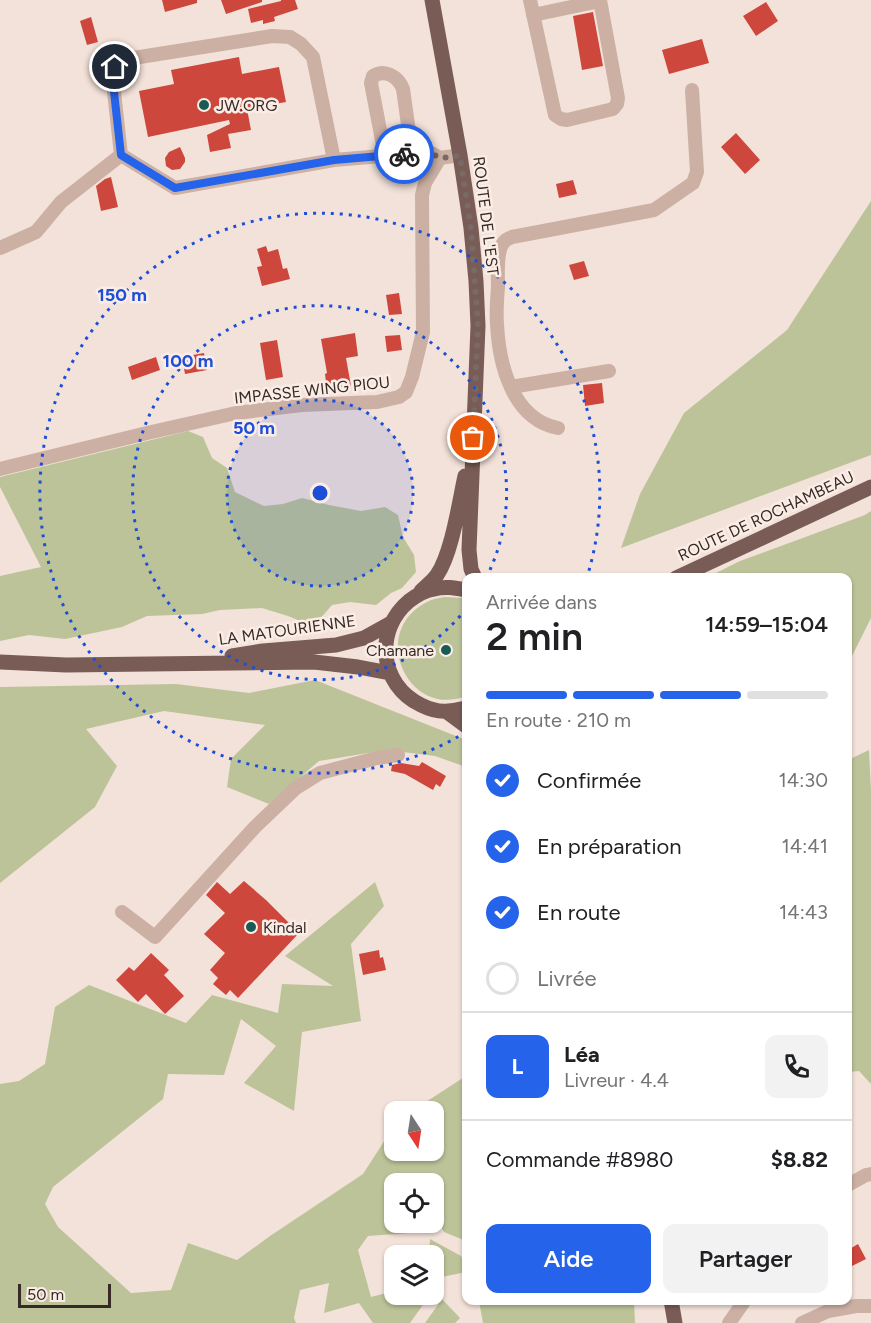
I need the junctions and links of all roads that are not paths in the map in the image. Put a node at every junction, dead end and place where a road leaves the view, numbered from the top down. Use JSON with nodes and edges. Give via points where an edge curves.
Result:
{"nodes":[{"id":1,"x":432,"y":0,"type":"edge"},
{"id":2,"x":530,"y":0,"type":"edge"},
{"id":3,"x":600,"y":1,"type":"edge"},
{"id":4,"x":533,"y":15,"type":"junction"},
{"id":5,"x":692,"y":90,"type":"dead end"},
{"id":6,"x":412,"y":153,"type":"junction"},
{"id":7,"x":121,"y":155,"type":"junction"},
{"id":8,"x":385,"y":156,"type":"junction"},
{"id":9,"x":460,"y":156,"type":"junction"},
{"id":10,"x":440,"y":158,"type":"junction"},
{"id":11,"x":334,"y":160,"type":"junction"},
{"id":12,"x":0,"y":248,"type":"edge"},
{"id":13,"x":496,"y":323,"type":"junction"},
{"id":14,"x":478,"y":326,"type":"junction"},
{"id":15,"x":609,"y":371,"type":"dead end"},
{"id":16,"x":511,"y":387,"type":"junction"},
{"id":17,"x":558,"y":428,"type":"dead end"},
{"id":18,"x":473,"y":438,"type":"junction"},
{"id":19,"x":0,"y":470,"type":"edge"},
{"id":20,"x":871,"y":487,"type":"edge"},
{"id":21,"x":473,"y":573,"type":"edge"},
{"id":22,"x":687,"y":573,"type":"edge"},
{"id":23,"x":462,"y":589,"type":"edge"},
{"id":24,"x":416,"y":595,"type":"junction"},
{"id":25,"x":391,"y":623,"type":"junction"},
{"id":26,"x":0,"y":662,"type":"edge"},
{"id":27,"x":184,"y":663,"type":"junction"},
{"id":28,"x":390,"y":673,"type":"junction"},
{"id":29,"x":462,"y":709,"type":"edge"},
{"id":30,"x":447,"y":712,"type":"junction"},
{"id":31,"x":462,"y":723,"type":"edge"},
{"id":32,"x":399,"y":754,"type":"dead end"},
{"id":33,"x":122,"y":912,"type":"dead end"},
{"id":34,"x":871,"y":1173,"type":"edge"},
{"id":35,"x":852,"y":1183,"type":"edge"},
{"id":36,"x":671,"y":1305,"type":"edge"},
{"id":37,"x":742,"y":1305,"type":"edge"},
{"id":38,"x":871,"y":1306,"type":"edge"},
{"id":39,"x":675,"y":1323,"type":"edge"},
{"id":40,"x":729,"y":1323,"type":"edge"},
{"id":41,"x":802,"y":1323,"type":"edge"}],
"edges":[{"from":1,"to":9,"type":"main road","name":"ROUTE DE L'EST"},
{"from":2,"to":4,"type":"street"},
{"from":3,"to":4,"type":"street"},
{"from":3,"to":4,"type":"street","via":[[617,105],[567,120],[555,115]]},
{"from":5,"to":13,"type":"street","via":[[697,172],[693,183],[654,210],[512,237],[503,242],[499,253]]},
{"from":6,"to":8,"type":"street"},
{"from":6,"to":8,"type":"street","via":[[403,89],[388,73],[379,73],[371,83]]},
{"from":6,"to":10,"type":"street","via":[[429,152]]},
{"from":7,"to":11,"type":"street","via":[[175,188]]},
{"from":7,"to":11,"type":"street","via":[[112,74],[115,67],[127,59],[272,36],[290,37],[313,57]]},
{"from":7,"to":12,"type":"street","via":[[61,202],[36,232]]},
{"from":8,"to":11,"type":"street"},
{"from":9,"to":10,"type":"street"},
{"from":9,"to":14,"type":"main road","name":"ROUTE DE L'EST","via":[[471,228]]},
{"from":10,"to":19,"type":"street","name":"IMPASSE WING PIOU","via":[[422,195],[423,332],[412,377],[399,398],[236,413]]},
{"from":13,"to":14,"type":"street"},
{"from":13,"to":16,"type":"street","via":[[504,373]]},
{"from":14,"to":18,"type":"main road","name":"ROUTE DE L'EST"},
{"from":15,"to":16,"type":"street"},
{"from":16,"to":17,"type":"street","via":[[535,419]]},
{"from":18,"to":21,"type":"main road","name":"ROUTE DE L'EST","via":[[469,550]]},
{"from":18,"to":24,"type":"main road","name":"ROUTE DE L'EST","via":[[446,556],[437,575]]},
{"from":20,"to":22,"type":"main road","name":"ROUTE DE ROCHAMBEAU"},
{"from":23,"to":24,"type":"main road","via":[[432,589]]},
{"from":24,"to":25,"type":"main road","name":"ROUTE DE L'EST"},
{"from":25,"to":27,"type":"main road","name":"LA MATOURIENNE","via":[[364,638],[336,645]]},
{"from":25,"to":28,"type":"main road","via":[[386,639]]},
{"from":26,"to":27,"type":"main road","name":"LA MATOURIENNE"},
{"from":27,"to":28,"type":"main road","name":"LA MATOURIENNE","via":[[314,662]]},
{"from":28,"to":30,"type":"main road","via":[[399,689],[413,701]]},
{"from":29,"to":30,"type":"main road"},
{"from":30,"to":31,"type":"main road"},
{"from":32,"to":33,"type":"street","via":[[320,773],[296,788],[155,937]]},
{"from":34,"to":35,"type":"street"},
{"from":36,"to":39,"type":"main road"},
{"from":37,"to":40,"type":"street"},
{"from":38,"to":41,"type":"street","via":[[828,1311]]}]}
